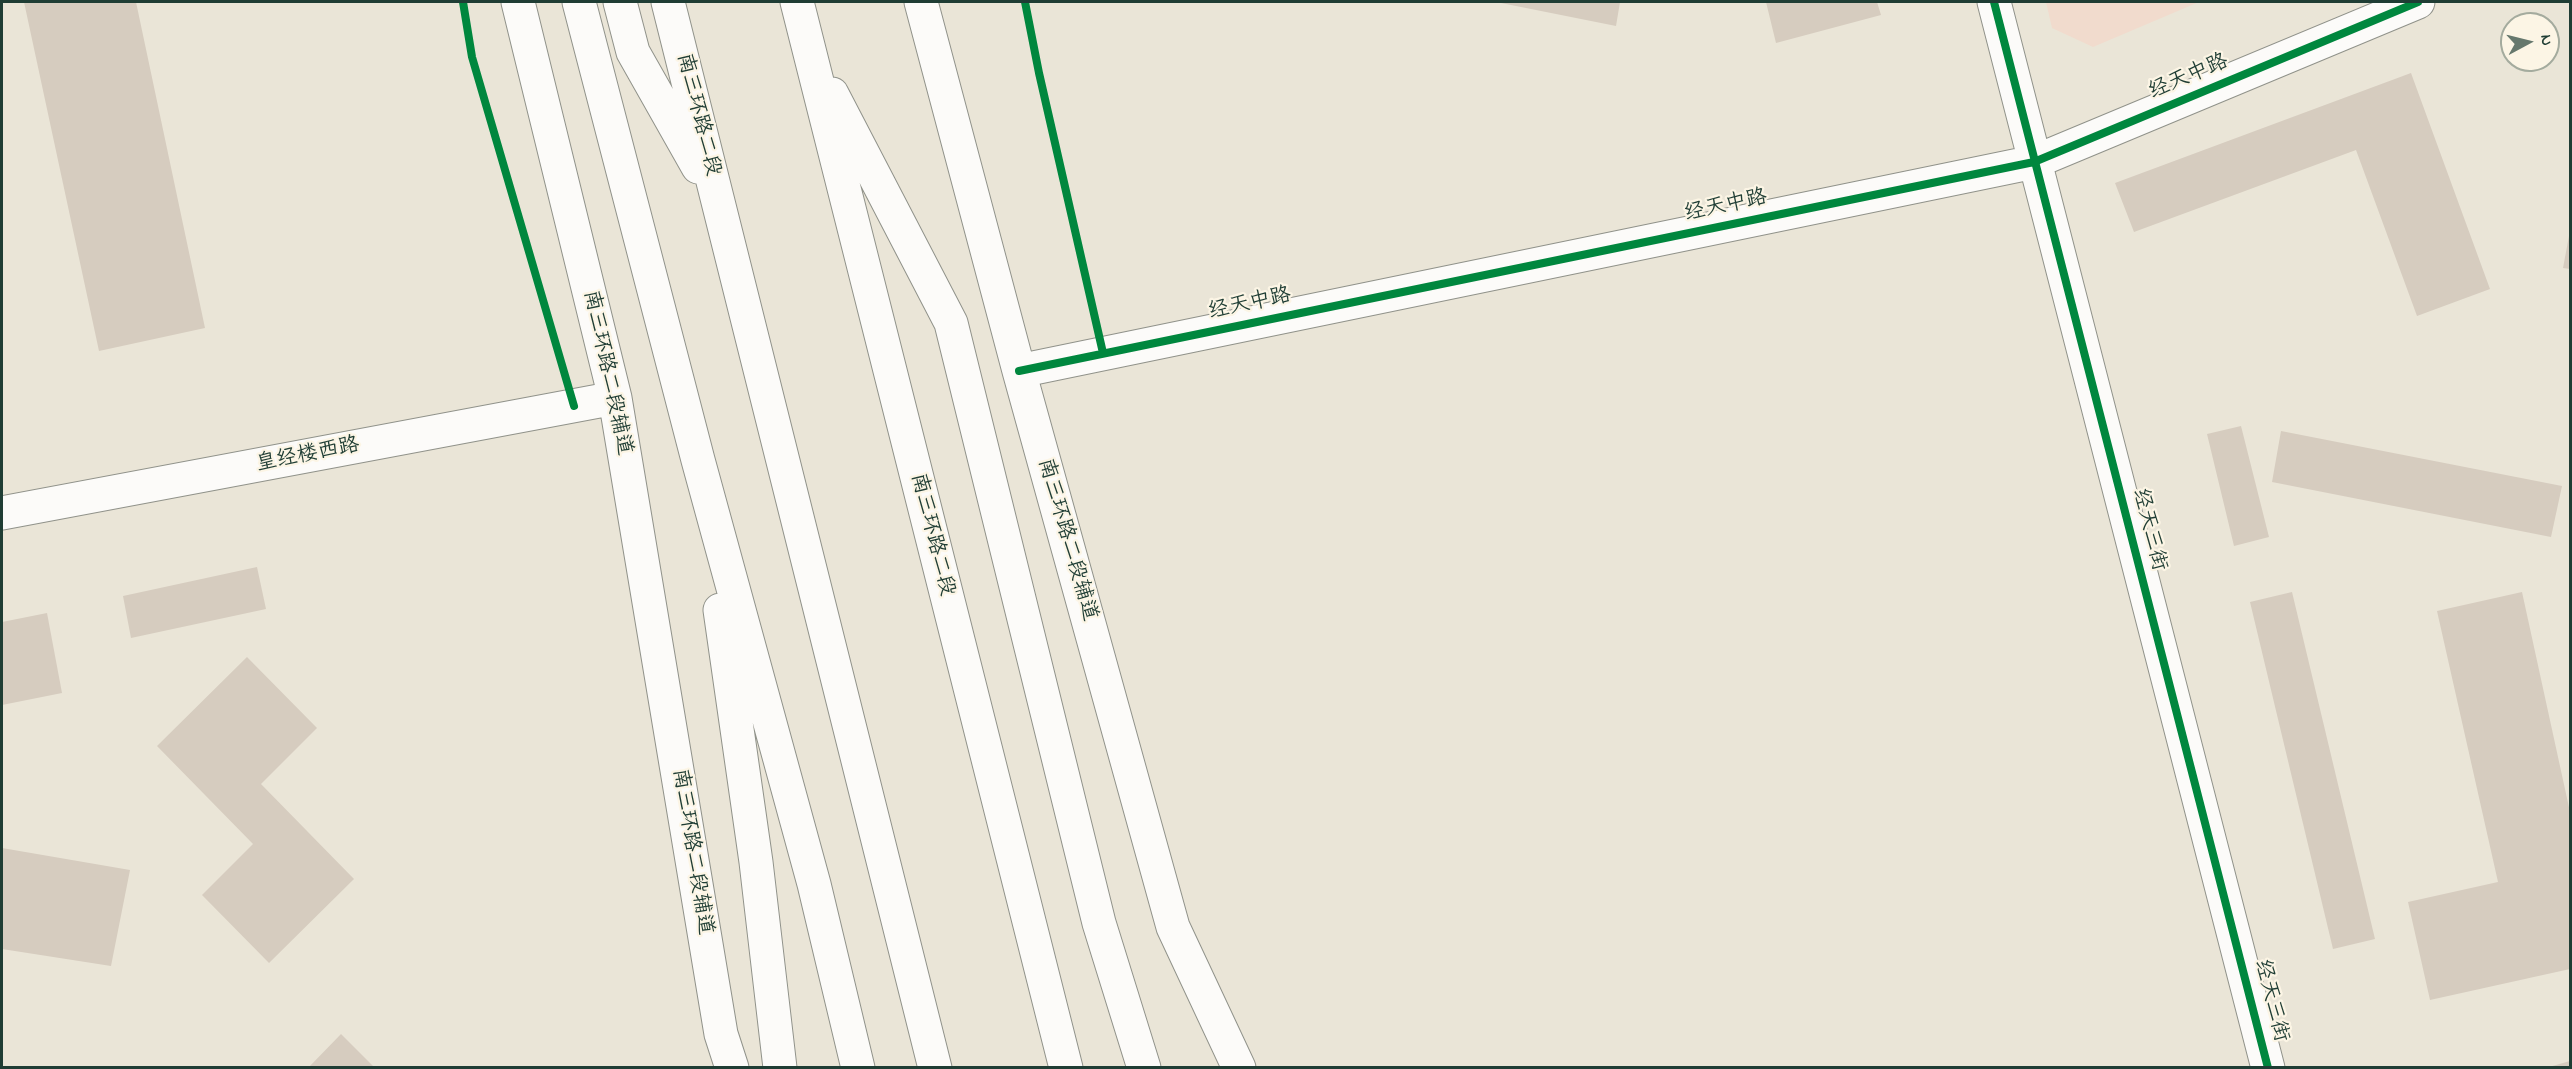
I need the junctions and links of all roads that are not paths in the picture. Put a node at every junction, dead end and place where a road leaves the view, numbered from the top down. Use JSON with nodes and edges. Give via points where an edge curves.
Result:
{"nodes":[{"id":1,"x":518,"y":2,"type":"edge"},
{"id":2,"x":579,"y":2,"type":"edge"},
{"id":3,"x":620,"y":2,"type":"edge"},
{"id":4,"x":668,"y":2,"type":"edge"},
{"id":5,"x":796,"y":2,"type":"edge"},
{"id":6,"x":921,"y":2,"type":"edge"},
{"id":7,"x":1994,"y":2,"type":"edge"},
{"id":8,"x":2418,"y":2,"type":"edge"},
{"id":9,"x":807,"y":44,"type":"junction"},
{"id":10,"x":2034,"y":162,"type":"junction"},
{"id":11,"x":719,"y":203,"type":"junction"},
{"id":12,"x":1019,"y":371,"type":"junction"},
{"id":13,"x":615,"y":398,"type":"junction"},
{"id":14,"x":698,"y":460,"type":"junction"},
{"id":15,"x":2,"y":513,"type":"edge"},
{"id":16,"x":732,"y":1068,"type":"edge"},
{"id":17,"x":780,"y":1068,"type":"edge"},
{"id":18,"x":858,"y":1068,"type":"edge"},
{"id":19,"x":934,"y":1068,"type":"edge"},
{"id":20,"x":1066,"y":1068,"type":"edge"},
{"id":21,"x":1144,"y":1068,"type":"edge"},
{"id":22,"x":1239,"y":1068,"type":"edge"},
{"id":23,"x":2268,"y":1068,"type":"edge"}],
"edges":[{"from":1,"to":13,"type":"main road","name":"南三环路二段辅道"},
{"from":2,"to":14,"type":"main road"},
{"from":3,"to":11,"type":"main road","via":[[633,52]]},
{"from":4,"to":11,"type":"main road","name":"南三环路二段"},
{"from":5,"to":9,"type":"main road","name":"南三环路二段"},
{"from":6,"to":12,"type":"main road","name":"南三环路二段辅道"},
{"from":7,"to":10,"type":"main road","name":"经天三街"},
{"from":8,"to":10,"type":"main road","name":"经天中路"},
{"from":9,"to":20,"type":"main road","name":"南三环路二段"},
{"from":9,"to":21,"type":"main road","via":[[951,323],[1099,923]]},
{"from":10,"to":12,"type":"main road","name":"经天中路"},
{"from":10,"to":23,"type":"main road","name":"经天三街"},
{"from":11,"to":19,"type":"main road","name":"南三环路二段"},
{"from":12,"to":22,"type":"main road","name":"南三环路二段辅道","via":[[1173,927]]},
{"from":13,"to":15,"type":"main road","name":"皇经楼西路"},
{"from":13,"to":16,"type":"main road","name":"南三环路二段辅道","via":[[721,1034]]},
{"from":14,"to":17,"type":"main road","via":[[756,862]]},
{"from":14,"to":18,"type":"main road","via":[[814,884]]}]}
